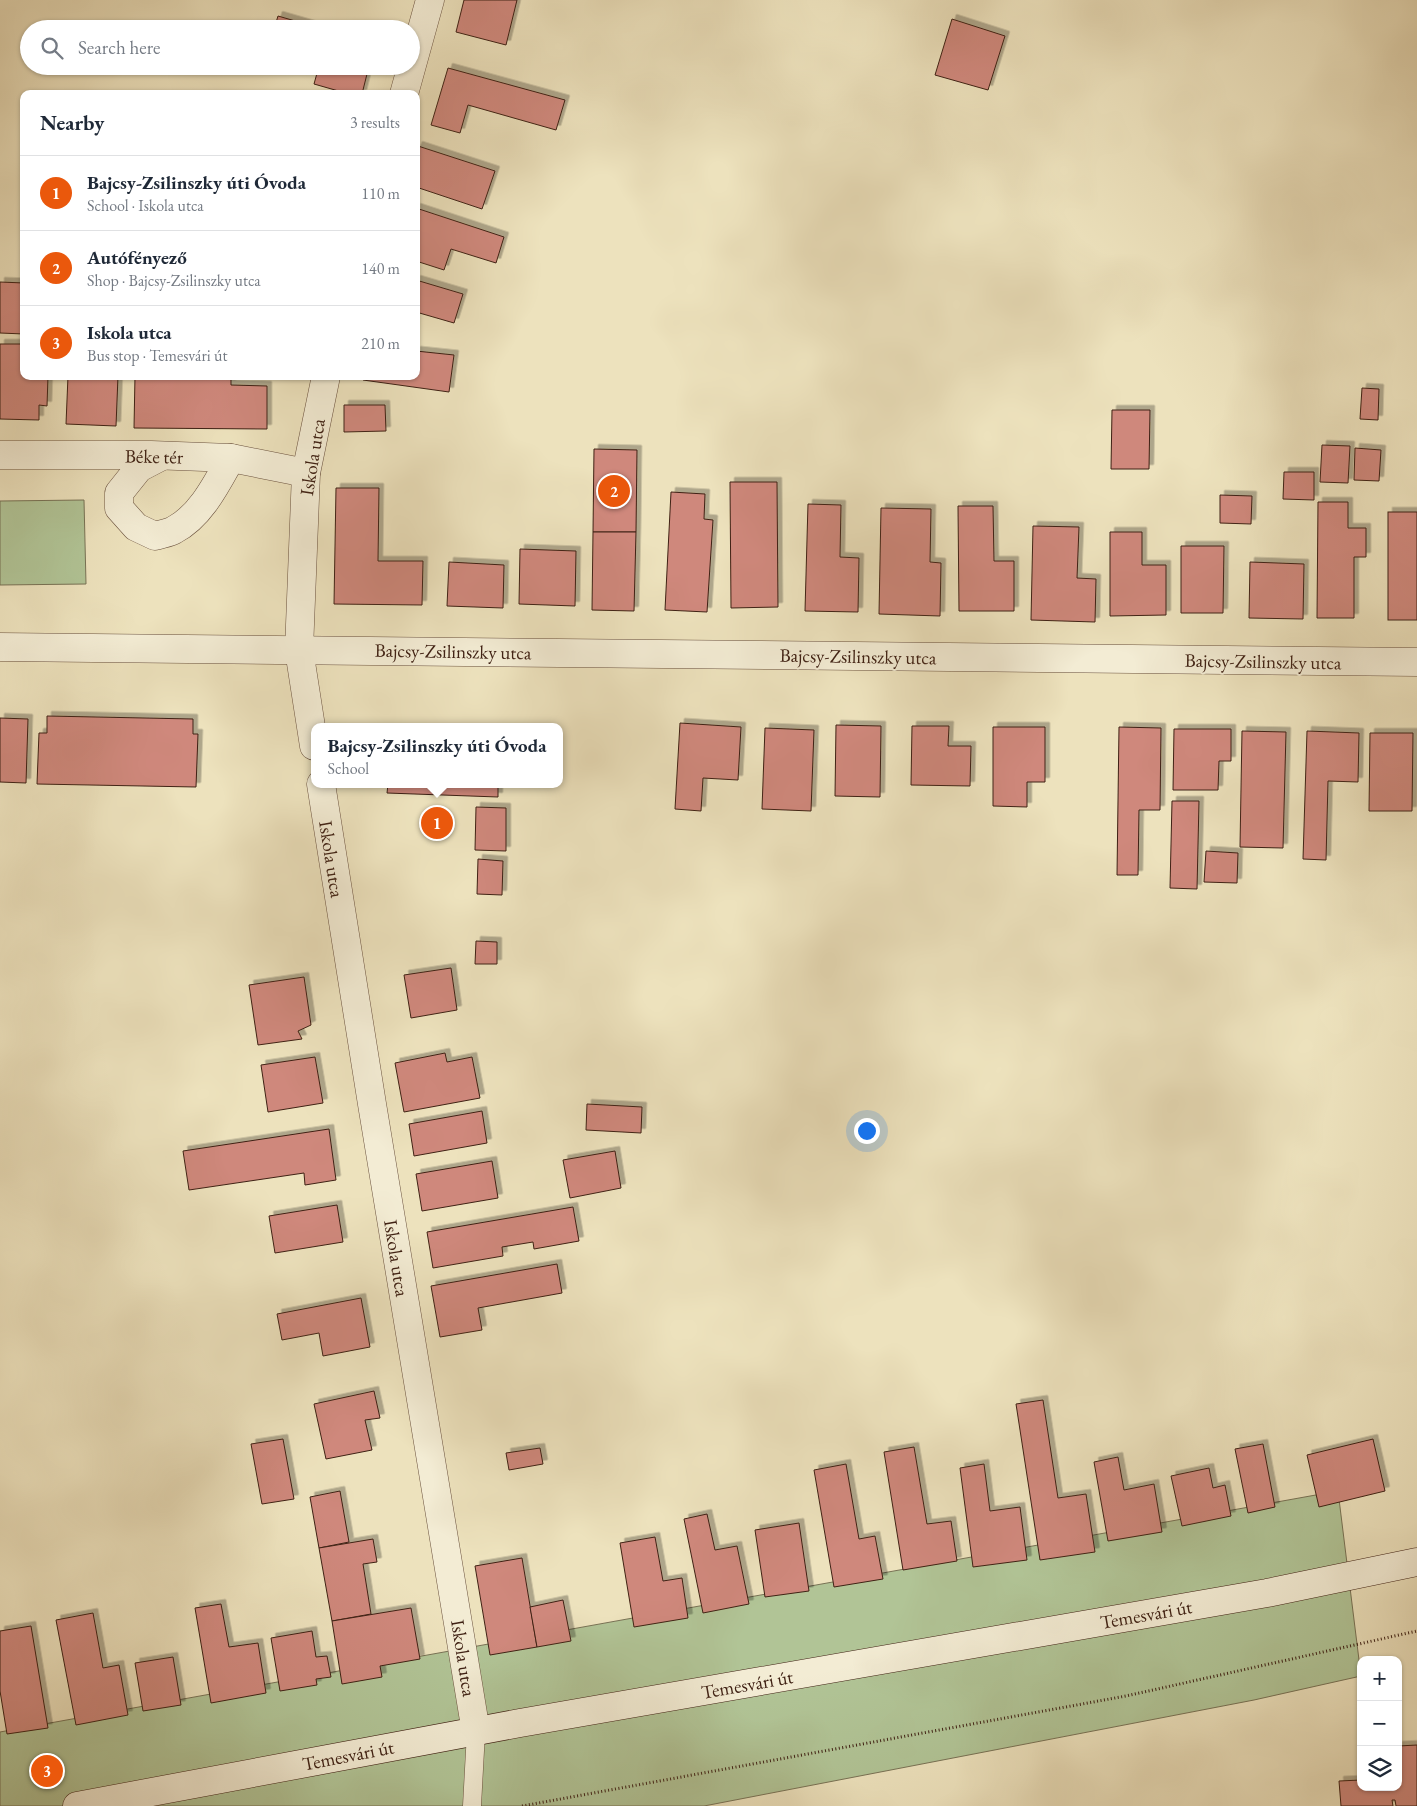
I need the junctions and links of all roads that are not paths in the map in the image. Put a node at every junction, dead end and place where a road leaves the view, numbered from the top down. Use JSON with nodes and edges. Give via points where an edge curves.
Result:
{"nodes":[{"id":1,"x":430,"y":0,"type":"edge"},
{"id":2,"x":420,"y":36,"type":"edge"},
{"id":3,"x":409,"y":75,"type":"edge"},
{"id":4,"x":405,"y":90,"type":"edge"},
{"id":5,"x":325,"y":380,"type":"edge"},
{"id":6,"x":0,"y":455,"type":"edge"},
{"id":7,"x":162,"y":456,"type":"junction"},
{"id":8,"x":231,"y":458,"type":"junction"},
{"id":9,"x":306,"y":473,"type":"junction"},
{"id":10,"x":0,"y":647,"type":"edge"},
{"id":11,"x":299,"y":650,"type":"junction"},
{"id":12,"x":1417,"y":662,"type":"edge"},
{"id":13,"x":311,"y":727,"type":"edge"},
{"id":14,"x":321,"y":788,"type":"edge"},
{"id":15,"x":1417,"y":1562,"type":"edge"},
{"id":16,"x":476,"y":1732,"type":"junction"},
{"id":17,"x":77,"y":1806,"type":"edge"},
{"id":18,"x":472,"y":1806,"type":"edge"}],
"edges":[{"from":1,"to":2,"type":"street"},
{"from":3,"to":4,"type":"street"},
{"from":5,"to":9,"type":"street","name":"Iskola utca"},
{"from":6,"to":7,"type":"street","name":"Béke tér"},
{"from":7,"to":8,"type":"street","name":"Béke tér"},
{"from":7,"to":8,"type":"street","via":[[139,468],[119,492],[119,508],[136,527],[155,536],[175,530],[194,514],[214,489]]},
{"from":8,"to":9,"type":"street","name":"Béke tér"},
{"from":9,"to":11,"type":"street","name":"Iskola utca"},
{"from":10,"to":11,"type":"street"},
{"from":11,"to":12,"type":"street","name":"Bajcsy-Zsilinszky utca"},
{"from":11,"to":13,"type":"street","name":"Iskola utca"},
{"from":14,"to":16,"type":"street","name":"Iskola utca"},
{"from":15,"to":16,"type":"street","name":"Temesvári út","via":[[1268,1593]]},
{"from":16,"to":17,"type":"street","name":"Temesvári út"},
{"from":16,"to":18,"type":"lane"}]}
